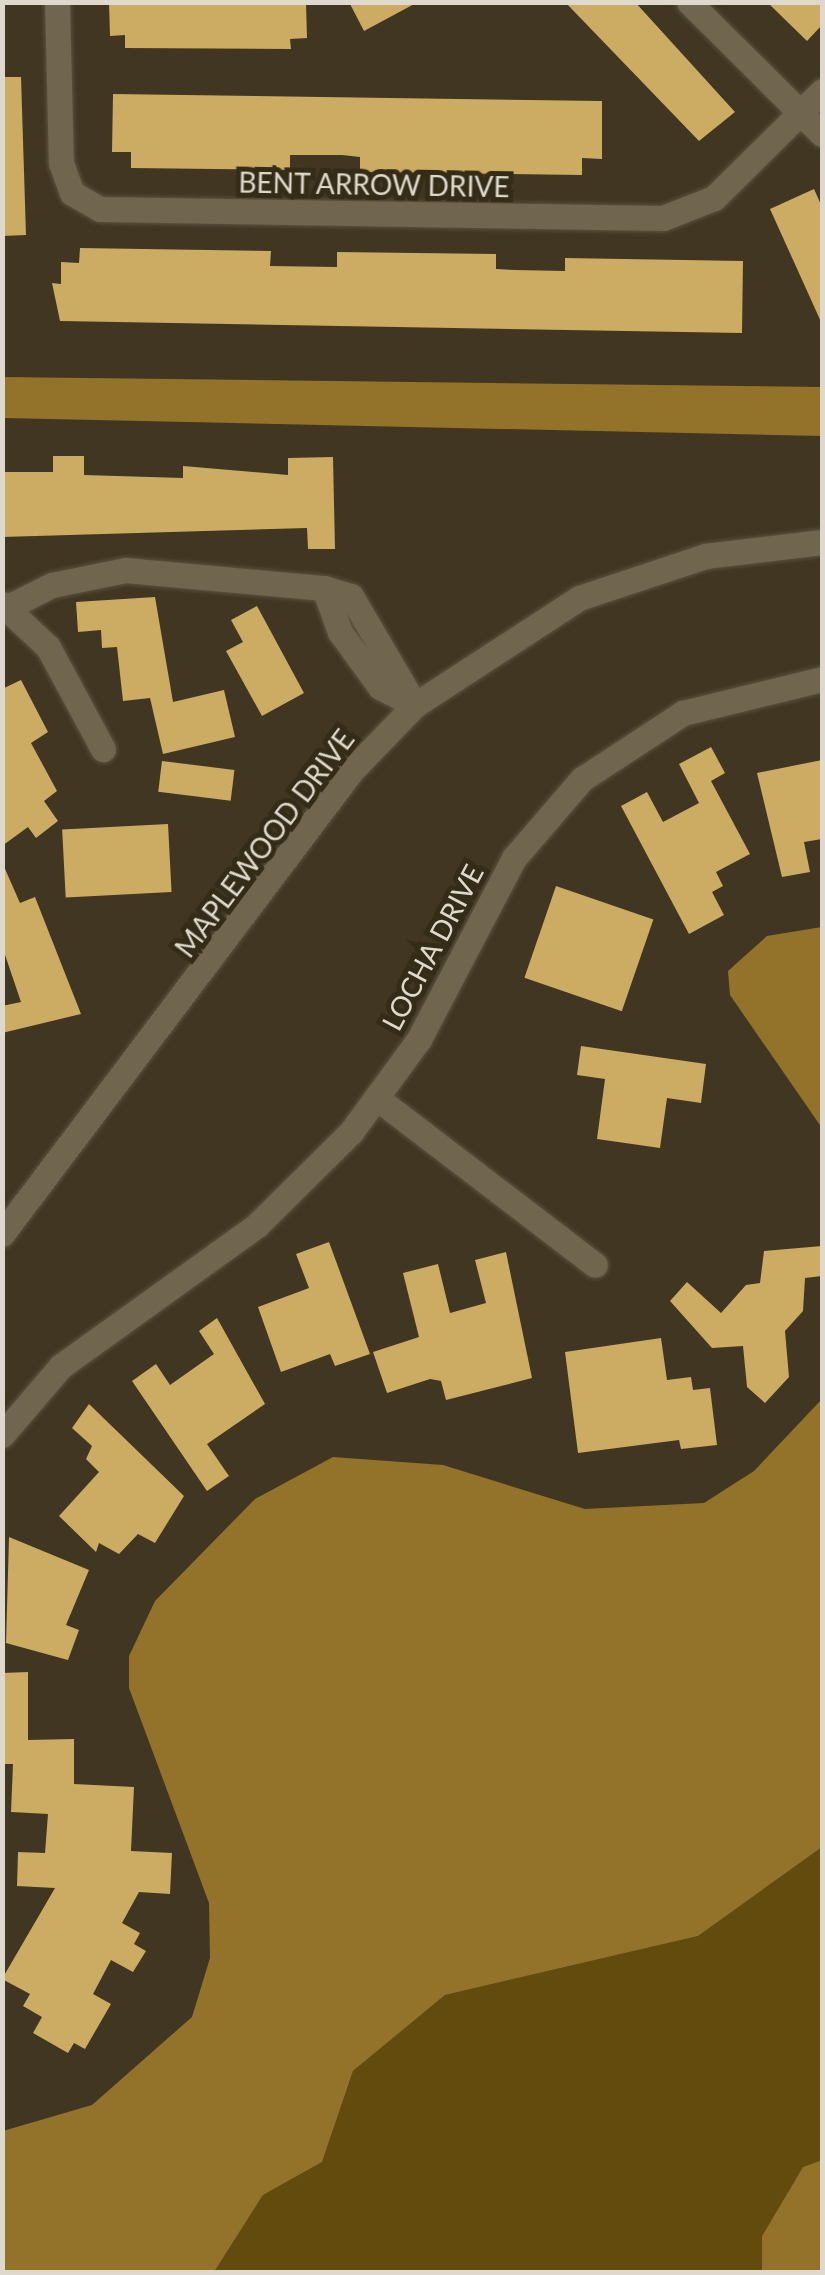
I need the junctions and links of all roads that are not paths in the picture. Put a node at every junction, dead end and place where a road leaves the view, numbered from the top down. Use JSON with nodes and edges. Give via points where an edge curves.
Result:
{"nodes":[{"id":1,"x":56,"y":2,"type":"edge"},
{"id":2,"x":689,"y":2,"type":"edge"},
{"id":3,"x":822,"y":90,"type":"edge"},
{"id":4,"x":800,"y":113,"type":"junction"},
{"id":5,"x":822,"y":134,"type":"edge"},
{"id":6,"x":822,"y":542,"type":"edge"},
{"id":7,"x":4,"y":608,"type":"edge"},
{"id":8,"x":822,"y":679,"type":"edge"},
{"id":9,"x":415,"y":705,"type":"junction"},
{"id":10,"x":103,"y":749,"type":"dead end"},
{"id":11,"x":378,"y":1099,"type":"junction"},
{"id":12,"x":2,"y":1234,"type":"edge"},
{"id":13,"x":594,"y":1266,"type":"dead end"},
{"id":14,"x":2,"y":1435,"type":"edge"}],
"edges":[{"from":1,"to":4,"type":"street","name":"BENT ARROW DRIVE","via":[[61,163],[72,192],[100,209],[663,218],[714,198]]},
{"from":2,"to":4,"type":"street"},
{"from":3,"to":4,"type":"street","name":"BENT ARROW DRIVE"},
{"from":4,"to":5,"type":"street"},
{"from":6,"to":9,"type":"street","name":"MAPLEWOOD DRIVE","via":[[705,556],[580,598]]},
{"from":7,"to":9,"type":"street","via":[[52,585],[125,570],[324,588],[350,596]]},
{"from":7,"to":10,"type":"street","via":[[48,647]]},
{"from":8,"to":11,"type":"street","name":"LOCHA DRIVE","via":[[683,713],[582,779],[514,858],[452,982]]},
{"from":9,"to":12,"type":"street","name":"MAPLEWOOD DRIVE","via":[[352,770]]},
{"from":11,"to":13,"type":"street"},
{"from":11,"to":14,"type":"street","name":"LOCHA DRIVE","via":[[257,1225],[102,1332]]}]}
